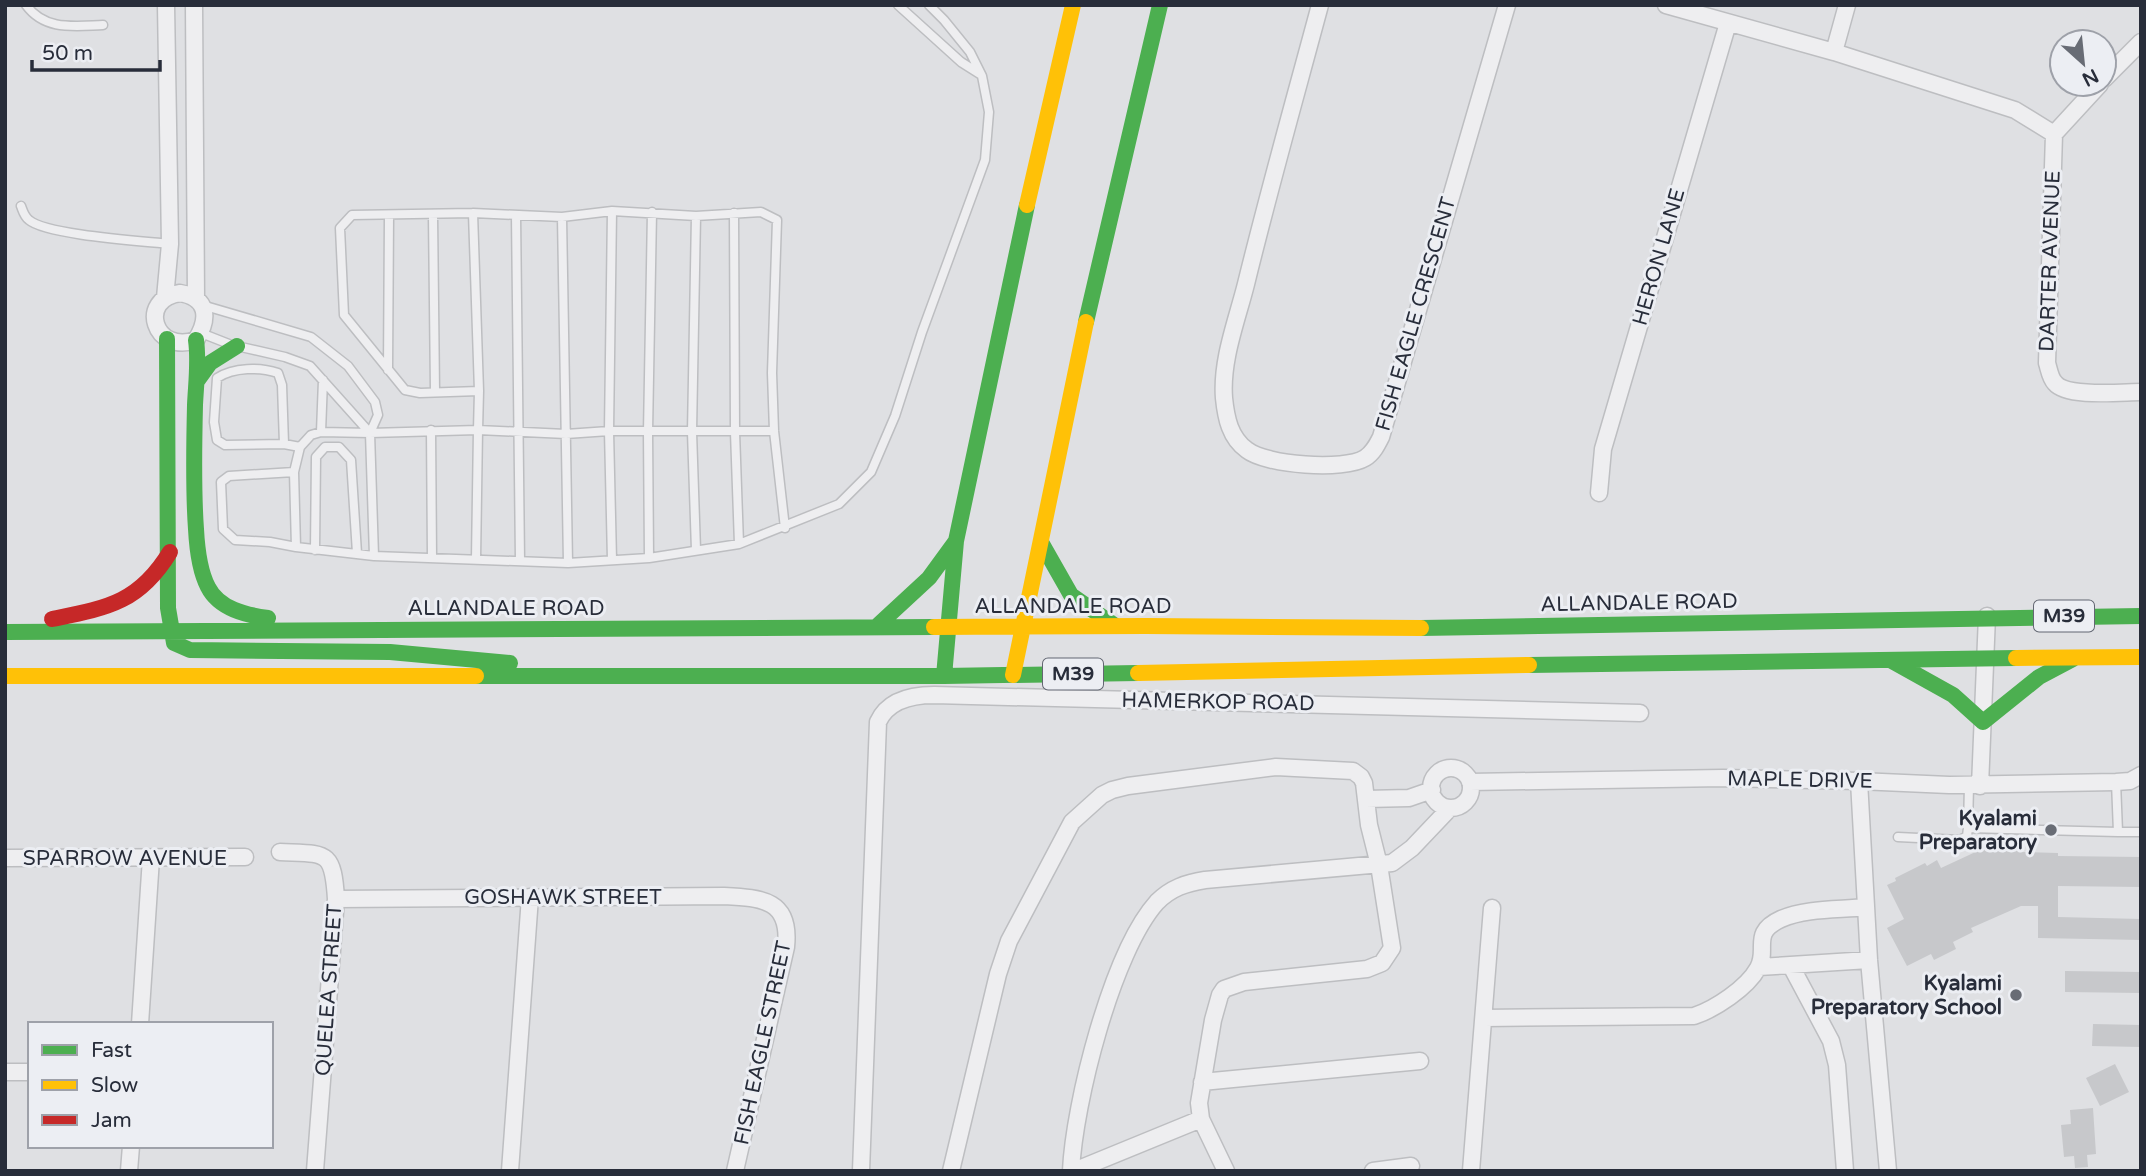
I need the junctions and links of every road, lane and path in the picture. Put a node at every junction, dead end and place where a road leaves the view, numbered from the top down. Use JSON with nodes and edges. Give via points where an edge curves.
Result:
{"nodes":[{"id":1,"x":26,"y":5,"type":"edge"},
{"id":2,"x":166,"y":5,"type":"edge"},
{"id":3,"x":194,"y":5,"type":"edge"},
{"id":4,"x":898,"y":5,"type":"edge"},
{"id":5,"x":929,"y":5,"type":"edge"},
{"id":6,"x":1073,"y":5,"type":"edge"},
{"id":7,"x":1160,"y":5,"type":"edge"},
{"id":8,"x":1320,"y":5,"type":"edge"},
{"id":9,"x":1507,"y":5,"type":"edge"},
{"id":10,"x":1666,"y":5,"type":"edge"},
{"id":11,"x":1699,"y":5,"type":"edge"},
{"id":12,"x":1847,"y":5,"type":"edge"},
{"id":13,"x":1720,"y":20,"type":"junction"},
{"id":14,"x":103,"y":25,"type":"dead end"},
{"id":15,"x":2141,"y":42,"type":"edge"},
{"id":16,"x":1834,"y":52,"type":"junction"},
{"id":17,"x":2118,"y":65,"type":"edge"},
{"id":18,"x":982,"y":76,"type":"junction"},
{"id":19,"x":2087,"y":98,"type":"edge"},
{"id":20,"x":2054,"y":134,"type":"junction"},
{"id":21,"x":21,"y":206,"type":"dead end"},
{"id":22,"x":612,"y":211,"type":"junction"},
{"id":23,"x":652,"y":212,"type":"junction"},
{"id":24,"x":473,"y":213,"type":"junction"},
{"id":25,"x":734,"y":213,"type":"junction"},
{"id":26,"x":433,"y":215,"type":"junction"},
{"id":27,"x":516,"y":215,"type":"junction"},
{"id":28,"x":390,"y":216,"type":"junction"},
{"id":29,"x":562,"y":216,"type":"junction"},
{"id":30,"x":696,"y":216,"type":"junction"},
{"id":31,"x":170,"y":244,"type":"junction"},
{"id":32,"x":165,"y":298,"type":"junction"},
{"id":33,"x":199,"y":302,"type":"junction"},
{"id":34,"x":198,"y":337,"type":"junction"},
{"id":35,"x":167,"y":339,"type":"junction"},
{"id":36,"x":237,"y":346,"type":"junction"},
{"id":37,"x":388,"y":371,"type":"junction"},
{"id":38,"x":323,"y":380,"type":"junction"},
{"id":39,"x":197,"y":381,"type":"junction"},
{"id":40,"x":435,"y":391,"type":"junction"},
{"id":41,"x":479,"y":391,"type":"junction"},
{"id":42,"x":2141,"y":392,"type":"edge"},
{"id":43,"x":431,"y":430,"type":"junction"},
{"id":44,"x":478,"y":430,"type":"junction"},
{"id":45,"x":609,"y":431,"type":"junction"},
{"id":46,"x":774,"y":431,"type":"junction"},
{"id":47,"x":321,"y":432,"type":"junction"},
{"id":48,"x":519,"y":432,"type":"junction"},
{"id":49,"x":648,"y":432,"type":"junction"},
{"id":50,"x":692,"y":432,"type":"junction"},
{"id":51,"x":735,"y":432,"type":"junction"},
{"id":52,"x":370,"y":433,"type":"junction"},
{"id":53,"x":566,"y":434,"type":"junction"},
{"id":54,"x":284,"y":444,"type":"junction"},
{"id":55,"x":300,"y":447,"type":"junction"},
{"id":56,"x":294,"y":472,"type":"junction"},
{"id":57,"x":1599,"y":493,"type":"dead end"},
{"id":58,"x":785,"y":528,"type":"junction"},
{"id":59,"x":956,"y":541,"type":"junction"},
{"id":60,"x":739,"y":544,"type":"junction"},
{"id":61,"x":1042,"y":544,"type":"junction"},
{"id":62,"x":296,"y":547,"type":"junction"},
{"id":63,"x":315,"y":550,"type":"junction"},
{"id":64,"x":696,"y":550,"type":"junction"},
{"id":65,"x":170,"y":552,"type":"junction"},
{"id":66,"x":358,"y":553,"type":"junction"},
{"id":67,"x":374,"y":556,"type":"junction"},
{"id":68,"x":432,"y":557,"type":"junction"},
{"id":69,"x":649,"y":558,"type":"junction"},
{"id":70,"x":476,"y":559,"type":"junction"},
{"id":71,"x":612,"y":560,"type":"junction"},
{"id":72,"x":520,"y":561,"type":"junction"},
{"id":73,"x":568,"y":563,"type":"junction"},
{"id":74,"x":2141,"y":615,"type":"edge"},
{"id":75,"x":1987,"y":616,"type":"junction"},
{"id":76,"x":1114,"y":625,"type":"junction"},
{"id":77,"x":876,"y":627,"type":"junction"},
{"id":78,"x":949,"y":627,"type":"junction"},
{"id":79,"x":379,"y":628,"type":"junction"},
{"id":80,"x":1024,"y":628,"type":"junction"},
{"id":81,"x":5,"y":630,"type":"edge"},
{"id":82,"x":169,"y":630,"type":"junction"},
{"id":83,"x":2076,"y":657,"type":"junction"},
{"id":84,"x":2141,"y":657,"type":"edge"},
{"id":85,"x":1986,"y":658,"type":"junction"},
{"id":86,"x":1888,"y":659,"type":"junction"},
{"id":87,"x":1013,"y":675,"type":"junction"},
{"id":88,"x":5,"y":676,"type":"edge"},
{"id":89,"x":595,"y":676,"type":"junction"},
{"id":90,"x":944,"y":676,"type":"junction"},
{"id":91,"x":1640,"y":713,"type":"dead end"},
{"id":92,"x":1983,"y":722,"type":"junction"},
{"id":93,"x":1859,"y":780,"type":"junction"},
{"id":94,"x":1470,"y":782,"type":"junction"},
{"id":95,"x":2132,"y":782,"type":"edge"},
{"id":96,"x":1975,"y":785,"type":"junction"},
{"id":97,"x":1432,"y":790,"type":"junction"},
{"id":98,"x":1366,"y":799,"type":"junction"},
{"id":99,"x":1450,"y":808,"type":"junction"},
{"id":100,"x":1968,"y":828,"type":"junction"},
{"id":101,"x":2118,"y":832,"type":"junction"},
{"id":102,"x":2141,"y":832,"type":"edge"},
{"id":103,"x":1898,"y":836,"type":"dead end"},
{"id":104,"x":280,"y":852,"type":"dead end"},
{"id":105,"x":244,"y":857,"type":"dead end"},
{"id":106,"x":5,"y":858,"type":"edge"},
{"id":107,"x":151,"y":858,"type":"junction"},
{"id":108,"x":1379,"y":865,"type":"junction"},
{"id":109,"x":530,"y":897,"type":"junction"},
{"id":110,"x":336,"y":899,"type":"junction"},
{"id":111,"x":1866,"y":907,"type":"junction"},
{"id":112,"x":1492,"y":908,"type":"dead end"},
{"id":113,"x":784,"y":915,"type":"joint"},
{"id":114,"x":1869,"y":960,"type":"junction"},
{"id":115,"x":1791,"y":966,"type":"junction"},
{"id":116,"x":1759,"y":967,"type":"junction"},
{"id":117,"x":1484,"y":1018,"type":"junction"},
{"id":118,"x":139,"y":1022,"type":"edge"},
{"id":119,"x":1420,"y":1062,"type":"dead end"},
{"id":120,"x":5,"y":1072,"type":"edge"},
{"id":121,"x":28,"y":1072,"type":"edge"},
{"id":122,"x":1202,"y":1082,"type":"junction"},
{"id":123,"x":1201,"y":1119,"type":"junction"},
{"id":124,"x":131,"y":1148,"type":"edge"},
{"id":125,"x":1411,"y":1166,"type":"dead end"},
{"id":126,"x":129,"y":1171,"type":"edge"},
{"id":127,"x":315,"y":1171,"type":"edge"},
{"id":128,"x":510,"y":1171,"type":"edge"},
{"id":129,"x":735,"y":1171,"type":"edge"},
{"id":130,"x":861,"y":1171,"type":"edge"},
{"id":131,"x":951,"y":1171,"type":"edge"},
{"id":132,"x":1072,"y":1171,"type":"edge"},
{"id":133,"x":1226,"y":1171,"type":"edge"},
{"id":134,"x":1373,"y":1171,"type":"edge"},
{"id":135,"x":1471,"y":1171,"type":"edge"},
{"id":136,"x":1845,"y":1171,"type":"edge"},
{"id":137,"x":1888,"y":1171,"type":"edge"}],
"edges":[{"from":1,"to":14,"type":"lane","via":[[36,17],[51,24]]},
{"from":2,"to":31,"type":"street"},
{"from":3,"to":33,"type":"street"},
{"from":4,"to":18,"type":"lane"},
{"from":5,"to":18,"type":"lane","via":[[970,52]]},
{"from":6,"to":59,"type":"main road"},
{"from":7,"to":61,"type":"main road","via":[[1090,301]]},
{"from":8,"to":9,"type":"street","name":"FISH EAGLE CRESCENT","via":[[1225,368],[1224,397],[1233,436],[1255,456],[1335,466],[1366,458],[1381,437]]},
{"from":10,"to":13,"type":"street"},
{"from":11,"to":13,"type":"street"},
{"from":12,"to":16,"type":"street"},
{"from":13,"to":16,"type":"street"},
{"from":13,"to":57,"type":"street","name":"HERON LANE","via":[[1603,449]]},
{"from":15,"to":17,"type":"street"},
{"from":16,"to":20,"type":"street","via":[[2015,110]]},
{"from":18,"to":58,"type":"lane","via":[[989,112],[985,160],[871,472],[839,504]]},
{"from":19,"to":20,"type":"street"},
{"from":20,"to":42,"type":"street","name":"DARTER AVENUE","via":[[2050,374],[2070,392]]},
{"from":21,"to":31,"type":"lane","via":[[25,216],[38,225]]},
{"from":22,"to":23,"type":"lane"},
{"from":22,"to":29,"type":"lane"},
{"from":22,"to":45,"type":"lane"},
{"from":23,"to":30,"type":"lane"},
{"from":23,"to":49,"type":"lane"},
{"from":24,"to":26,"type":"lane"},
{"from":24,"to":27,"type":"lane"},
{"from":24,"to":41,"type":"lane"},
{"from":25,"to":30,"type":"lane"},
{"from":25,"to":46,"type":"lane","via":[[761,212],[777,220]]},
{"from":25,"to":51,"type":"lane"},
{"from":26,"to":28,"type":"lane"},
{"from":26,"to":40,"type":"lane"},
{"from":27,"to":29,"type":"lane"},
{"from":27,"to":48,"type":"lane"},
{"from":28,"to":37,"type":"lane"},
{"from":28,"to":37,"type":"lane","via":[[352,215],[340,228],[344,315]]},
{"from":29,"to":53,"type":"lane"},
{"from":30,"to":50,"type":"lane"},
{"from":31,"to":32,"type":"street"},
{"from":32,"to":33,"type":"street","via":[[180,293]]},
{"from":32,"to":35,"type":"street","via":[[155,319]]},
{"from":33,"to":34,"type":"street","via":[[205,321]]},
{"from":33,"to":52,"type":"lane","via":[[311,337],[348,366],[374,402],[378,415]]},
{"from":34,"to":35,"type":"street","via":[[182,343]]},
{"from":34,"to":36,"type":"lane"},
{"from":34,"to":39,"type":"main road"},
{"from":35,"to":65,"type":"main road"},
{"from":36,"to":38,"type":"lane","via":[[310,366]]},
{"from":36,"to":39,"type":"main road","via":[[210,363]]},
{"from":37,"to":40,"type":"lane","via":[[405,390]]},
{"from":38,"to":47,"type":"lane"},
{"from":38,"to":52,"type":"lane"},
{"from":39,"to":79,"type":"main road","via":[[196,533],[198,561],[208,589],[233,611],[257,617]]},
{"from":40,"to":41,"type":"lane"},
{"from":41,"to":44,"type":"lane"},
{"from":43,"to":44,"type":"lane"},
{"from":43,"to":52,"type":"lane"},
{"from":43,"to":68,"type":"lane"},
{"from":44,"to":48,"type":"lane"},
{"from":44,"to":70,"type":"lane"},
{"from":45,"to":49,"type":"lane"},
{"from":45,"to":53,"type":"lane"},
{"from":45,"to":71,"type":"lane"},
{"from":46,"to":51,"type":"lane"},
{"from":46,"to":58,"type":"lane"},
{"from":47,"to":52,"type":"lane"},
{"from":47,"to":55,"type":"lane"},
{"from":48,"to":53,"type":"lane"},
{"from":48,"to":72,"type":"lane"},
{"from":49,"to":50,"type":"lane"},
{"from":49,"to":69,"type":"lane"},
{"from":50,"to":51,"type":"lane"},
{"from":50,"to":64,"type":"lane"},
{"from":51,"to":60,"type":"lane"},
{"from":52,"to":67,"type":"lane"},
{"from":53,"to":73,"type":"lane"},
{"from":54,"to":54,"type":"lane","via":[[278,373],[247,369],[218,378],[217,440],[225,445]]},
{"from":54,"to":55,"type":"lane"},
{"from":55,"to":56,"type":"lane"},
{"from":56,"to":62,"type":"lane"},
{"from":56,"to":62,"type":"lane","via":[[229,476],[221,482],[221,510],[223,529],[234,540]]},
{"from":58,"to":60,"type":"lane"},
{"from":59,"to":77,"type":"main road","via":[[923,585]]},
{"from":59,"to":78,"type":"main road"},
{"from":60,"to":64,"type":"lane"},
{"from":61,"to":76,"type":"main road","via":[[1071,595]]},
{"from":61,"to":80,"type":"main road"},
{"from":62,"to":63,"type":"lane"},
{"from":63,"to":66,"type":"lane"},
{"from":63,"to":66,"type":"lane","via":[[316,457],[326,447],[339,447],[351,460]]},
{"from":64,"to":69,"type":"lane"},
{"from":65,"to":81,"type":"main road","via":[[152,580],[121,602]]},
{"from":65,"to":82,"type":"main road"},
{"from":66,"to":67,"type":"lane"},
{"from":67,"to":68,"type":"lane"},
{"from":68,"to":70,"type":"lane"},
{"from":69,"to":71,"type":"lane"},
{"from":70,"to":72,"type":"lane"},
{"from":71,"to":73,"type":"lane"},
{"from":72,"to":73,"type":"lane"},
{"from":74,"to":75,"type":"main road","name":"ALLANDALE ROAD","number":"M39"},
{"from":75,"to":76,"type":"main road","name":"ALLANDALE ROAD","number":"M39","via":[[1497,627]]},
{"from":75,"to":85,"type":"street"},
{"from":76,"to":80,"type":"main road","name":"ALLANDALE ROAD","number":"M39"},
{"from":77,"to":78,"type":"main road","name":"ALLANDALE ROAD","number":"M39"},
{"from":77,"to":79,"type":"main road","name":"ALLANDALE ROAD","number":"M39"},
{"from":78,"to":80,"type":"main road","name":"ALLANDALE ROAD","number":"M39"},
{"from":78,"to":90,"type":"main road"},
{"from":79,"to":82,"type":"main road","name":"ALLANDALE ROAD","number":"M39"},
{"from":80,"to":87,"type":"main road"},
{"from":81,"to":82,"type":"main road","name":"ALLANDALE ROAD","number":"M39"},
{"from":82,"to":89,"type":"main road","via":[[174,643],[190,650],[379,651],[470,657]]},
{"from":83,"to":84,"type":"main road","number":"M39"},
{"from":83,"to":85,"type":"main road","number":"M39"},
{"from":83,"to":92,"type":"main road","via":[[2039,677]]},
{"from":85,"to":86,"type":"main road","number":"M39"},
{"from":85,"to":92,"type":"street"},
{"from":86,"to":87,"type":"main road","number":"M39"},
{"from":86,"to":92,"type":"main road","via":[[1953,695]]},
{"from":87,"to":90,"type":"main road","number":"M39"},
{"from":88,"to":89,"type":"main road","number":"M39"},
{"from":89,"to":90,"type":"main road","number":"M39"},
{"from":91,"to":130,"type":"street","name":"HAMERKOP ROAD","via":[[934,695],[911,696],[890,706],[878,722]]},
{"from":92,"to":96,"type":"street"},
{"from":93,"to":94,"type":"street","name":"MAPLE DRIVE"},
{"from":93,"to":96,"type":"street","name":"MAPLE DRIVE"},
{"from":93,"to":111,"type":"street"},
{"from":94,"to":97,"type":"street","via":[[1462,771],[1450,768],[1438,773]]},
{"from":94,"to":99,"type":"street","via":[[1468,799]]},
{"from":95,"to":96,"type":"street","name":"MAPLE DRIVE"},
{"from":95,"to":101,"type":"lane"},
{"from":96,"to":100,"type":"lane"},
{"from":97,"to":98,"type":"street","via":[[1409,799]]},
{"from":97,"to":99,"type":"street","via":[[1437,802]]},
{"from":98,"to":108,"type":"street"},
{"from":98,"to":131,"type":"street","via":[[1363,780],[1353,771],[1276,767],[1121,787],[1082,813],[1067,830],[1003,957]]},
{"from":99,"to":108,"type":"street","via":[[1402,858]]},
{"from":100,"to":101,"type":"lane"},
{"from":100,"to":103,"type":"lane","via":[[1963,839]]},
{"from":101,"to":102,"type":"lane"},
{"from":104,"to":110,"type":"street","name":"QUELEA STREET","via":[[327,859],[335,876]]},
{"from":105,"to":107,"type":"street","name":"SPARROW AVENUE"},
{"from":106,"to":107,"type":"street","name":"SPARROW AVENUE"},
{"from":107,"to":118,"type":"street"},
{"from":108,"to":122,"type":"street","via":[[1392,937],[1386,959],[1367,969],[1244,982],[1224,989],[1213,1020]]},
{"from":108,"to":132,"type":"street","via":[[1185,883],[1157,902],[1112,988],[1081,1103]]},
{"from":109,"to":110,"type":"street","name":"GOSHAWK STREET"},
{"from":109,"to":113,"type":"street","name":"GOSHAWK STREET","via":[[751,897],[769,902]]},
{"from":109,"to":128,"type":"street"},
{"from":110,"to":127,"type":"street","name":"QUELEA STREET"},
{"from":111,"to":114,"type":"street"},
{"from":111,"to":116,"type":"street","via":[[1781,919],[1763,933]]},
{"from":112,"to":117,"type":"street"},
{"from":113,"to":129,"type":"street","name":"FISH EAGLE STREET","via":[[786,947]]},
{"from":114,"to":115,"type":"street"},
{"from":114,"to":137,"type":"street"},
{"from":115,"to":116,"type":"street"},
{"from":115,"to":136,"type":"street","via":[[1831,1041]]},
{"from":116,"to":117,"type":"street","via":[[1728,998],[1694,1016]]},
{"from":117,"to":135,"type":"street"},
{"from":119,"to":122,"type":"street"},
{"from":120,"to":121,"type":"street"},
{"from":122,"to":123,"type":"street"},
{"from":123,"to":132,"type":"street"},
{"from":123,"to":133,"type":"street"},
{"from":124,"to":126,"type":"street"},
{"from":125,"to":134,"type":"street"}]}
